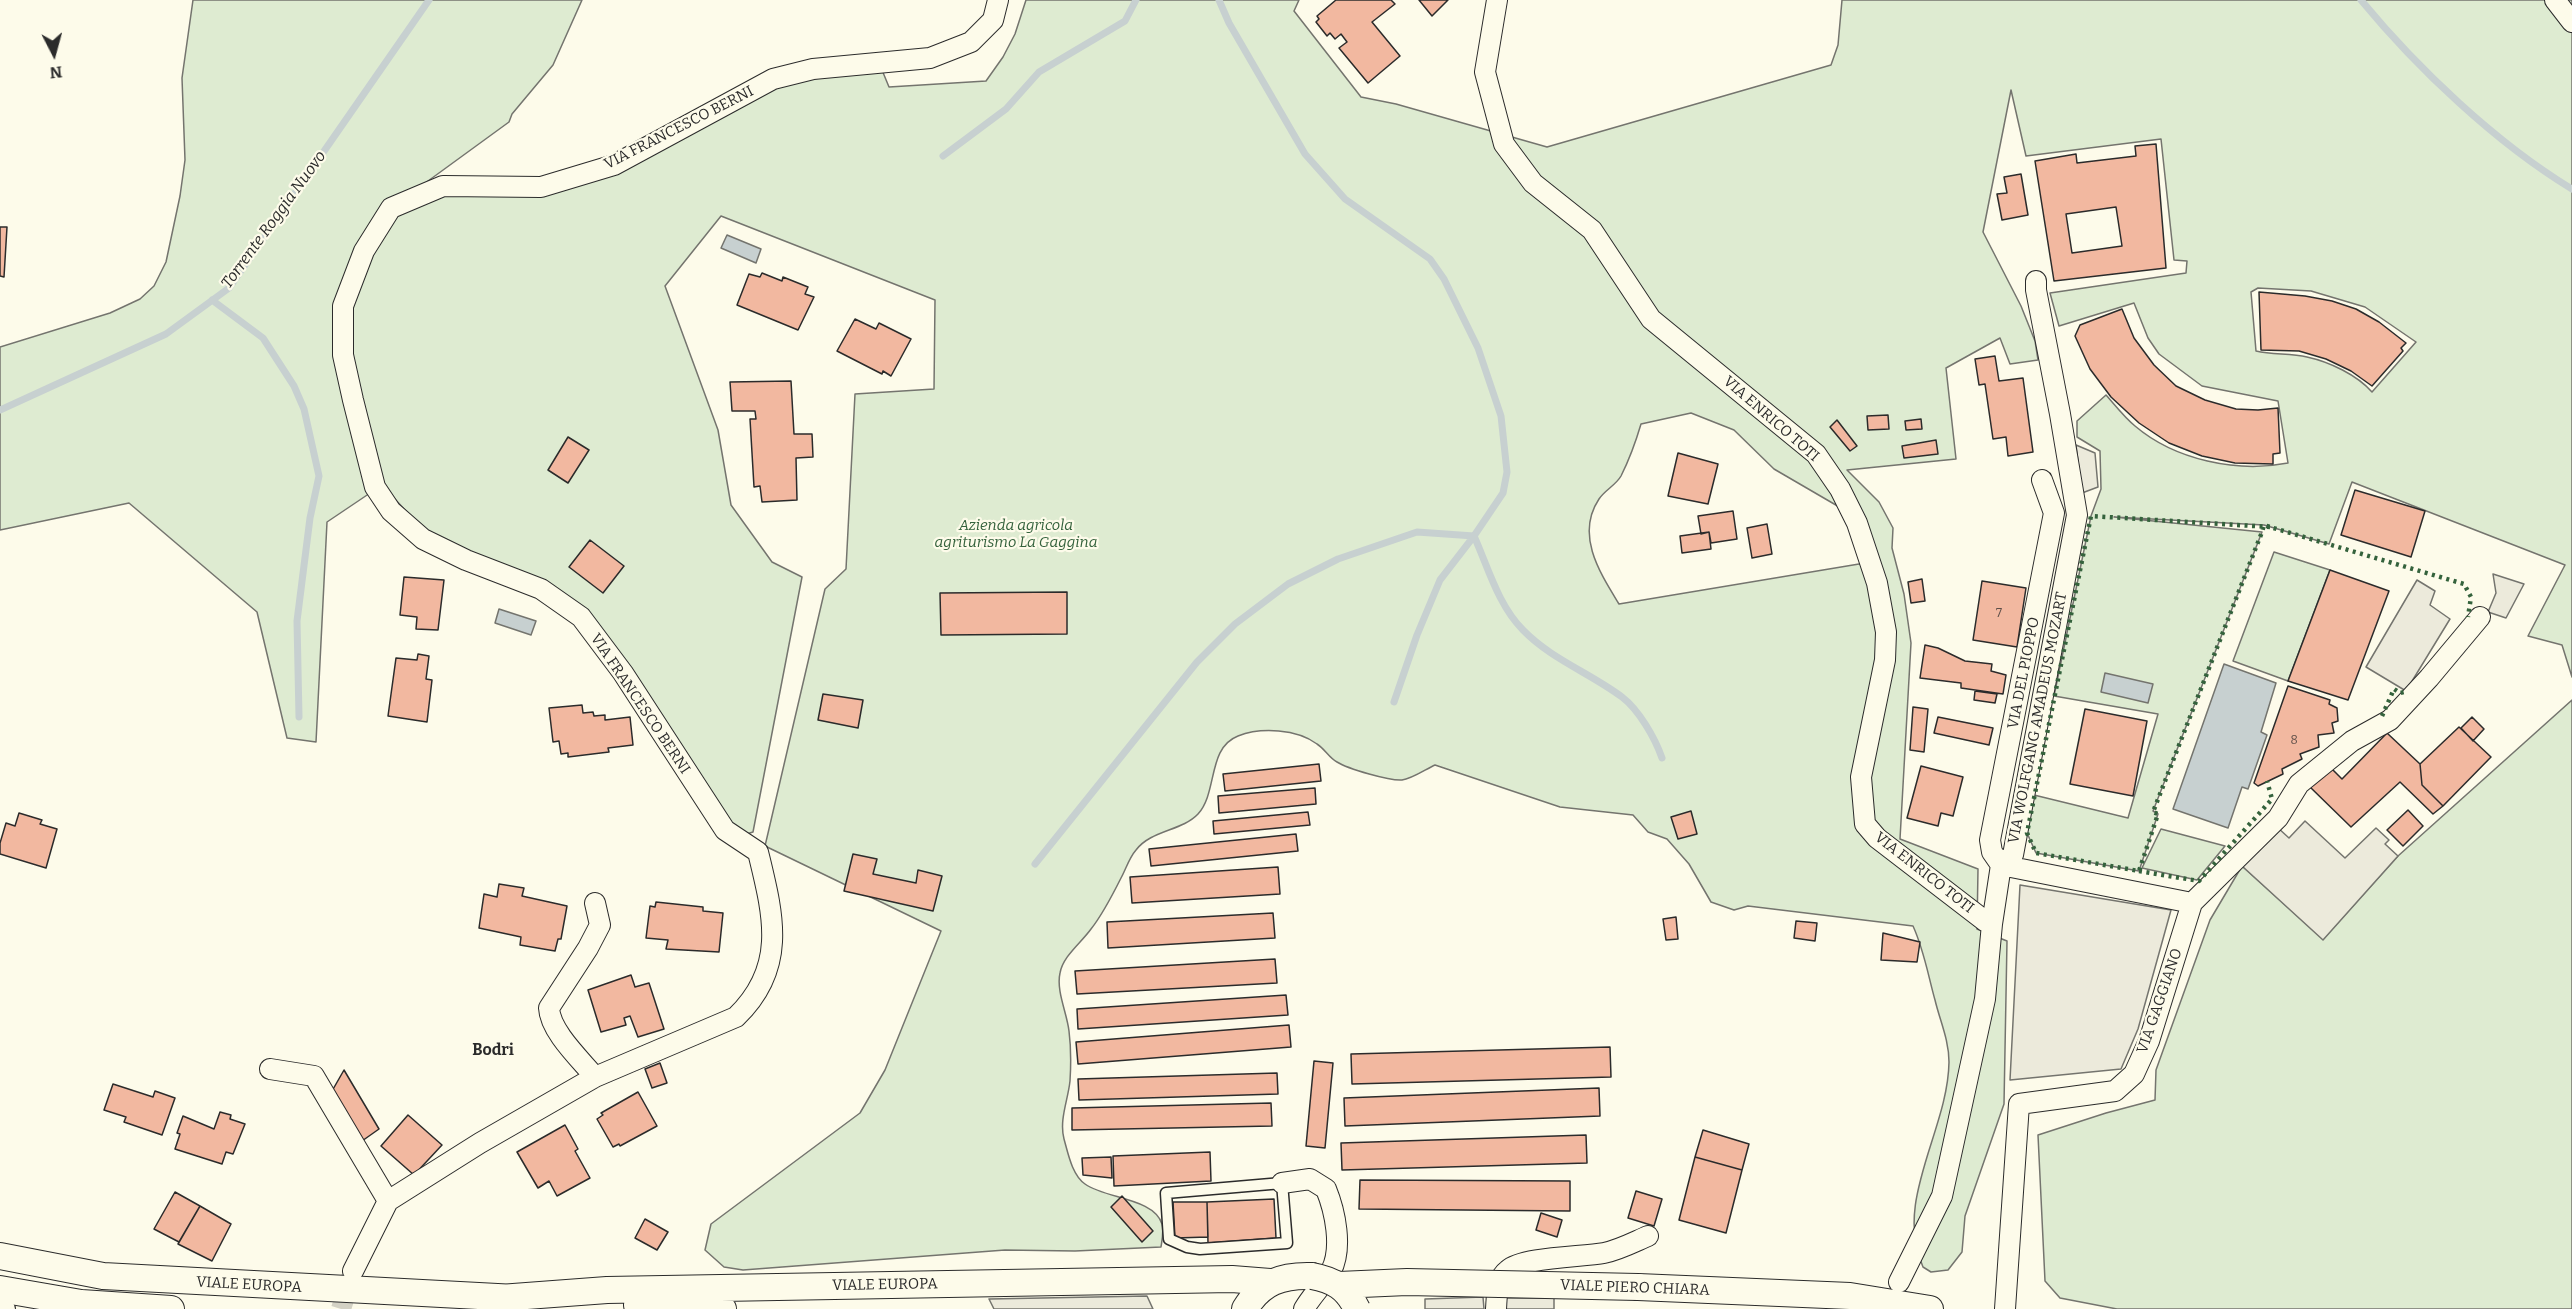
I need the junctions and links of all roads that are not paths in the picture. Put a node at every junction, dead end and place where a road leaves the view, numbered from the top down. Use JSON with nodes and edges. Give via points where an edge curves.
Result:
{"nodes":[{"id":1,"x":998,"y":0,"type":"edge"},
{"id":2,"x":1497,"y":0,"type":"edge"},
{"id":3,"x":2555,"y":0,"type":"edge"},
{"id":4,"x":2572,"y":22,"type":"edge"},
{"id":5,"x":2036,"y":281,"type":"dead end"},
{"id":6,"x":2042,"y":480,"type":"dead end"},
{"id":7,"x":2480,"y":617,"type":"dead end"},
{"id":8,"x":2001,"y":865,"type":"junction"},
{"id":9,"x":595,"y":903,"type":"dead end"},
{"id":10,"x":2192,"y":903,"type":"junction"},
{"id":11,"x":1992,"y":924,"type":"junction"},
{"id":12,"x":270,"y":1069,"type":"dead end"},
{"id":13,"x":595,"y":1077,"type":"junction"},
{"id":14,"x":1282,"y":1183,"type":"junction"},
{"id":15,"x":388,"y":1201,"type":"junction"},
{"id":16,"x":1648,"y":1236,"type":"dead end"},
{"id":17,"x":0,"y":1256,"type":"edge"},
{"id":18,"x":353,"y":1271,"type":"tunnel mouth"},
{"id":19,"x":1270,"y":1282,"type":"junction"},
{"id":20,"x":1899,"y":1282,"type":"dead end"},
{"id":21,"x":1339,"y":1285,"type":"junction"},
{"id":22,"x":0,"y":1289,"type":"edge"},
{"id":23,"x":500,"y":1298,"type":"junction"},
{"id":24,"x":0,"y":1304,"type":"edge"},
{"id":25,"x":75,"y":1306,"type":"edge"},
{"id":26,"x":5,"y":1309,"type":"edge"},
{"id":27,"x":171,"y":1309,"type":"edge"},
{"id":28,"x":723,"y":1309,"type":"edge"},
{"id":29,"x":1245,"y":1309,"type":"edge"},
{"id":30,"x":1304,"y":1309,"type":"edge"},
{"id":31,"x":1357,"y":1309,"type":"edge"},
{"id":32,"x":1496,"y":1309,"type":"edge"},
{"id":33,"x":1930,"y":1309,"type":"edge"},
{"id":34,"x":2005,"y":1309,"type":"edge"}],
"edges":[{"from":1,"to":13,"type":"street","name":"VIA FRANCESCO BERNI","via":[[993,20],[971,42],[930,58],[813,69],[773,79],[614,165],[541,187],[443,186],[391,208],[364,251],[343,306],[343,355],[353,400],[375,487],[391,511],[423,539],[541,589],[581,617],[623,673],[725,830],[758,852],[774,934],[771,963],[749,1005],[736,1017]]},
{"from":2,"to":11,"type":"street","name":"VIA ENRICO TOTI","via":[[1485,72],[1504,144],[1533,183],[1592,230],[1651,319],[1816,454],[1840,489],[1857,523],[1877,583],[1886,632],[1885,660],[1861,777],[1866,824],[1876,838]]},
{"from":3,"to":4,"type":"street"},
{"from":5,"to":8,"type":"street","name":"VIA WOLFGANG AMADEUS MOZART","via":[[2077,514],[2013,855]]},
{"from":6,"to":8,"type":"street","name":"VIA DEL PIOPPO","via":[[2054,513],[1990,840],[1992,852]]},
{"from":7,"to":10,"type":"street","via":[[2390,720],[2352,741],[2298,784],[2278,818]]},
{"from":8,"to":10,"type":"street"},
{"from":8,"to":11,"type":"street","name":"VIA WOLFGANG AMADEUS MOZART"},
{"from":9,"to":13,"type":"street","via":[[600,925],[549,1008],[555,1028]]},
{"from":10,"to":34,"type":"street","name":"VIA GAGGIANO","via":[[2134,1074],[2115,1090],[2019,1104]]},
{"from":11,"to":20,"type":"street","name":"VIA WOLFGANG AMADEUS MOZART","via":[[1985,999],[1942,1196]]},
{"from":12,"to":15,"type":"street","via":[[314,1076]]},
{"from":13,"to":15,"type":"street","name":"VIA FRANCESCO BERNI"},
{"from":14,"to":14,"type":"lane","via":[[1287,1242],[1200,1249],[1168,1239],[1166,1193]]},
{"from":14,"to":30,"type":"street","via":[[1310,1179],[1326,1189],[1335,1225],[1337,1240],[1331,1270]]},
{"from":15,"to":18,"type":"street"},
{"from":16,"to":32,"type":"street","via":[[1607,1252],[1521,1263],[1501,1278]]},
{"from":17,"to":23,"type":"street","name":"VIALE EUROPA","via":[[103,1276]]},
{"from":19,"to":21,"type":"street","name":"VIALE PIERO CHIARA","bridge":true,"via":[[1298,1276],[1327,1279]]},
{"from":19,"to":23,"type":"street","name":"VIALE EUROPA","via":[[1232,1279],[607,1290]]},
{"from":19,"to":29,"type":"street"},
{"from":21,"to":31,"type":"street","bridge":true},
{"from":21,"to":33,"type":"street","name":"VIALE PIERO CHIARA","bridge":true,"via":[[1407,1282],[1638,1287],[1850,1296]]},
{"from":22,"to":25,"type":"street"},
{"from":23,"to":28,"type":"street","name":"VIALE EUROPA"},
{"from":24,"to":26,"type":"street"},
{"from":25,"to":27,"type":"street"}]}
